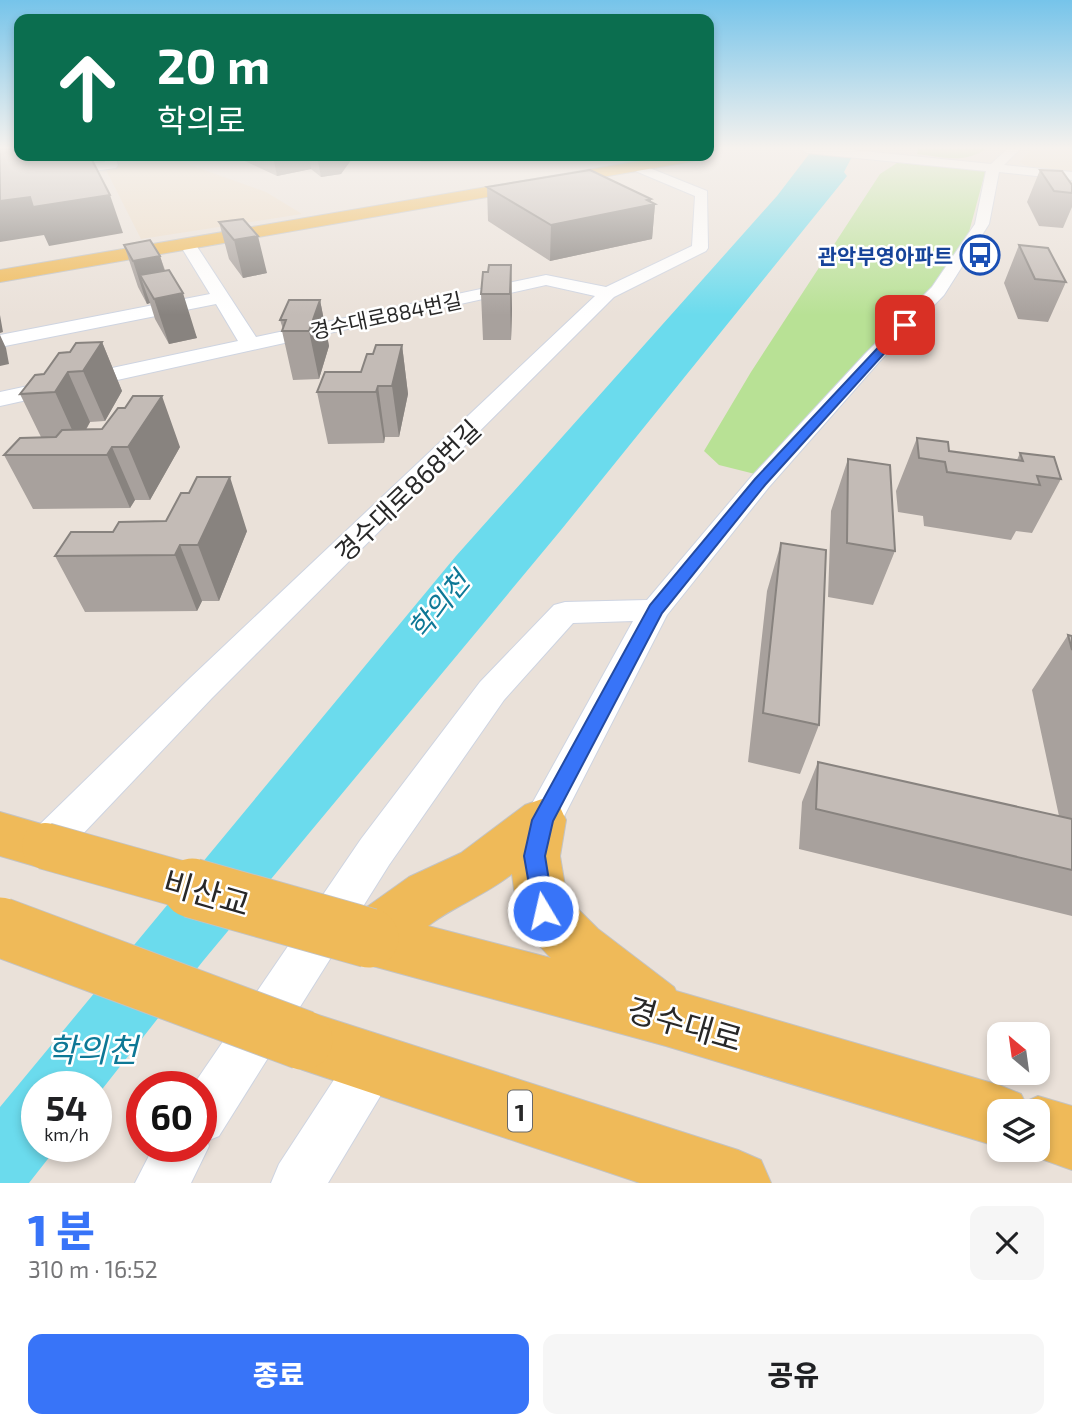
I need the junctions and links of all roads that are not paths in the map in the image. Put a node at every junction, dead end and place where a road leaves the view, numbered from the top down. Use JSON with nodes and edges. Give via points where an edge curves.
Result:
{"nodes":[{"id":1,"x":422,"y":204,"type":"edge"},
{"id":2,"x":702,"y":204,"type":"edge"},
{"id":3,"x":986,"y":204,"type":"edge"},
{"id":4,"x":188,"y":245,"type":"junction"},
{"id":5,"x":0,"y":276,"type":"edge"},
{"id":6,"x":608,"y":293,"type":"junction"},
{"id":7,"x":219,"y":298,"type":"junction"},
{"id":8,"x":0,"y":341,"type":"edge"},
{"id":9,"x":250,"y":344,"type":"junction"},
{"id":10,"x":0,"y":399,"type":"edge"},
{"id":11,"x":655,"y":610,"type":"junction"},
{"id":12,"x":542,"y":820,"type":"junction"},
{"id":13,"x":23,"y":840,"type":"edge"},
{"id":14,"x":0,"y":927,"type":"edge"},
{"id":15,"x":369,"y":939,"type":"junction"},
{"id":16,"x":666,"y":1017,"type":"junction"},
{"id":17,"x":373,"y":1063,"type":"junction"},
{"id":18,"x":217,"y":1094,"type":"edge"},
{"id":19,"x":987,"y":1112,"type":"edge"},
{"id":20,"x":1050,"y":1132,"type":"edge"},
{"id":21,"x":1072,"y":1138,"type":"edge"},
{"id":22,"x":174,"y":1162,"type":"edge"},
{"id":23,"x":163,"y":1183,"type":"edge"},
{"id":24,"x":298,"y":1183,"type":"edge"},
{"id":25,"x":738,"y":1183,"type":"edge"}],
"edges":[{"from":1,"to":4,"type":"main road"},
{"from":2,"to":6,"type":"street","name":"경수대로868번길","via":[[700,248]]},
{"from":3,"to":11,"type":"street","via":[[982,224],[938,291],[760,482]]},
{"from":4,"to":5,"type":"main road"},
{"from":4,"to":7,"type":"street"},
{"from":6,"to":9,"type":"street","name":"경수대로884번길","via":[[546,280]]},
{"from":6,"to":13,"type":"street","name":"경수대로868번길","via":[[200,689]]},
{"from":7,"to":8,"type":"street"},
{"from":7,"to":9,"type":"street"},
{"from":9,"to":10,"type":"street","name":"경수대로884번길"},
{"from":11,"to":12,"type":"street"},
{"from":11,"to":18,"type":"street","via":[[565,613],[492,691],[375,852]]},
{"from":12,"to":15,"type":"main road","via":[[479,870],[427,895]]},
{"from":12,"to":16,"type":"main road","via":[[535,856],[543,911],[579,948]]},
{"from":13,"to":15,"type":"main road","name":"비산교","bridge":true},
{"from":14,"to":17,"type":"main road","number":"1","bridge":true},
{"from":15,"to":16,"type":"main road","name":"경수대로"},
{"from":16,"to":19,"type":"main road","name":"경수대로"},
{"from":17,"to":24,"type":"street"},
{"from":17,"to":25,"type":"main road","number":"1"},
{"from":20,"to":21,"type":"main road"},
{"from":22,"to":23,"type":"street"}]}
